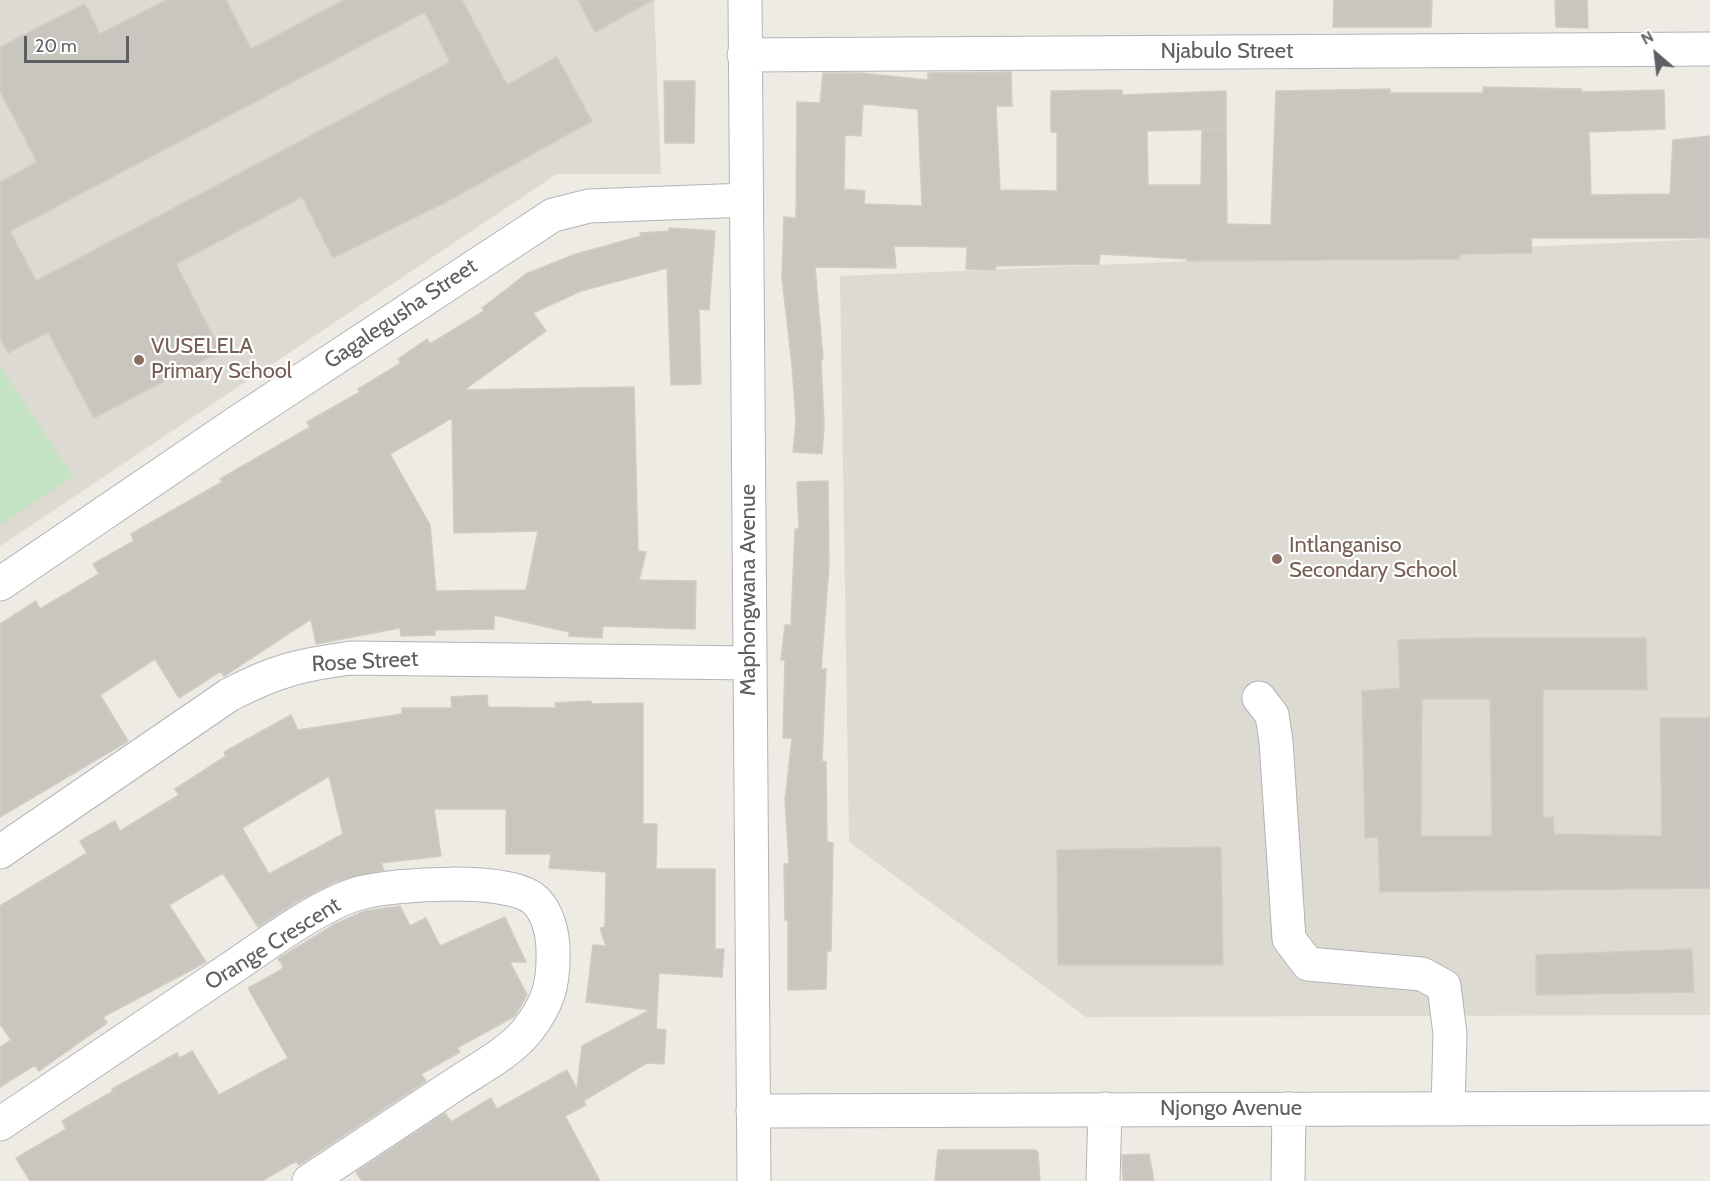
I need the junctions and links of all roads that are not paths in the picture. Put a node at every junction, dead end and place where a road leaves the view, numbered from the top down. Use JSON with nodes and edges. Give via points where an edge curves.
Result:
{"nodes":[{"id":1,"x":744,"y":0,"type":"edge"},
{"id":2,"x":1710,"y":49,"type":"edge"},
{"id":3,"x":744,"y":55,"type":"junction"},
{"id":4,"x":746,"y":200,"type":"junction"},
{"id":5,"x":0,"y":584,"type":"edge"},
{"id":6,"x":750,"y":663,"type":"junction"},
{"id":7,"x":1259,"y":698,"type":"dead end"},
{"id":8,"x":0,"y":852,"type":"edge"},
{"id":9,"x":1449,"y":1108,"type":"junction"},
{"id":10,"x":1710,"y":1108,"type":"edge"},
{"id":11,"x":1105,"y":1109,"type":"junction"},
{"id":12,"x":1289,"y":1109,"type":"junction"},
{"id":13,"x":753,"y":1111,"type":"junction"},
{"id":14,"x":0,"y":1124,"type":"edge"},
{"id":15,"x":309,"y":1181,"type":"edge"},
{"id":16,"x":754,"y":1181,"type":"edge"},
{"id":17,"x":1103,"y":1181,"type":"edge"},
{"id":18,"x":1288,"y":1181,"type":"edge"}],
"edges":[{"from":1,"to":3,"type":"street","name":"Maphongwana Avenue"},
{"from":2,"to":3,"type":"street","name":"Njabulo Street"},
{"from":3,"to":4,"type":"street","name":"Maphongwana Avenue"},
{"from":4,"to":5,"type":"street","name":"Gagalegusha Street","via":[[589,206],[553,215]]},
{"from":4,"to":6,"type":"street","name":"Maphongwana Avenue"},
{"from":6,"to":8,"type":"street","name":"Rose Street","via":[[351,658],[303,664],[266,675],[229,695]]},
{"from":6,"to":13,"type":"street","name":"Maphongwana Avenue"},
{"from":7,"to":9,"type":"street","via":[[1272,715],[1276,741],[1289,939],[1308,964],[1422,974],[1444,986],[1450,1034]]},
{"from":9,"to":10,"type":"street","name":"Njongo Avenue"},
{"from":9,"to":12,"type":"street","name":"Njongo Avenue"},
{"from":11,"to":12,"type":"street","name":"Njongo Avenue"},
{"from":11,"to":13,"type":"street","name":"Njongo Avenue"},
{"from":11,"to":17,"type":"street"},
{"from":12,"to":18,"type":"street"},
{"from":13,"to":16,"type":"street","name":"Maphongwana Avenue"},
{"from":14,"to":15,"type":"street","name":"Orange Crescent","via":[[272,941],[358,894],[398,886],[500,886],[521,891],[535,900],[546,914],[553,942],[554,975],[545,1006],[525,1034]]}]}
